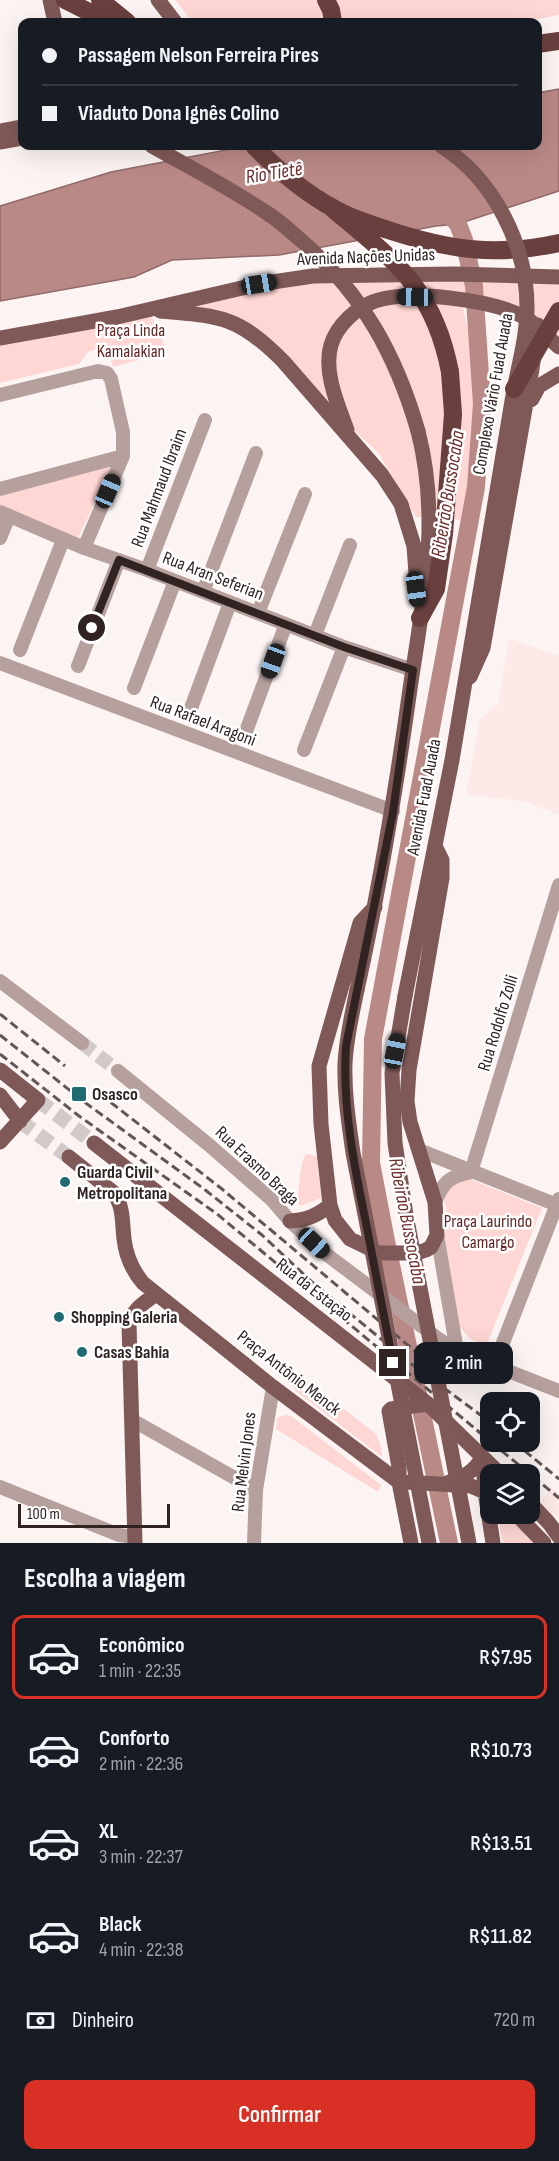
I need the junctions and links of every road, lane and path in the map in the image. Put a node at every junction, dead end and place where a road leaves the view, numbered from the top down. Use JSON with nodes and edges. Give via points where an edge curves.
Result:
{"nodes":[{"id":1,"x":50,"y":0,"type":"edge"},
{"id":2,"x":65,"y":0,"type":"edge"},
{"id":3,"x":100,"y":0,"type":"edge"},
{"id":4,"x":119,"y":0,"type":"edge"},
{"id":5,"x":158,"y":0,"type":"edge"},
{"id":6,"x":326,"y":0,"type":"edge"},
{"id":7,"x":54,"y":18,"type":"edge"},
{"id":8,"x":101,"y":18,"type":"edge"},
{"id":9,"x":121,"y":18,"type":"edge"},
{"id":10,"x":122,"y":18,"type":"edge"},
{"id":11,"x":172,"y":18,"type":"edge"},
{"id":12,"x":332,"y":18,"type":"edge"},
{"id":13,"x":559,"y":35,"type":"edge"},
{"id":14,"x":542,"y":41,"type":"edge"},
{"id":15,"x":559,"y":41,"type":"edge"},
{"id":16,"x":542,"y":43,"type":"edge"},
{"id":17,"x":18,"y":128,"type":"edge"},
{"id":18,"x":0,"y":131,"type":"edge"},
{"id":19,"x":18,"y":139,"type":"edge"},
{"id":20,"x":0,"y":142,"type":"edge"},
{"id":21,"x":159,"y":150,"type":"edge"},
{"id":22,"x":259,"y":150,"type":"edge"},
{"id":23,"x":446,"y":150,"type":"edge"},
{"id":24,"x":333,"y":209,"type":"junction"},
{"id":25,"x":559,"y":243,"type":"edge"},
{"id":26,"x":559,"y":277,"type":"edge"},
{"id":27,"x":144,"y":310,"type":"junction"},
{"id":28,"x":559,"y":311,"type":"edge"},
{"id":29,"x":537,"y":326,"type":"junction"},
{"id":30,"x":0,"y":338,"type":"edge"},
{"id":31,"x":559,"y":347,"type":"edge"},
{"id":32,"x":559,"y":374,"type":"edge"},
{"id":33,"x":0,"y":395,"type":"edge"},
{"id":34,"x":519,"y":396,"type":"junction"},
{"id":35,"x":205,"y":420,"type":"dead end"},
{"id":36,"x":350,"y":438,"type":"junction"},
{"id":37,"x":256,"y":453,"type":"dead end"},
{"id":38,"x":123,"y":456,"type":"junction"},
{"id":39,"x":0,"y":489,"type":"edge"},
{"id":40,"x":305,"y":494,"type":"dead end"},
{"id":41,"x":4,"y":514,"type":"edge"},
{"id":42,"x":0,"y":538,"type":"edge"},
{"id":43,"x":63,"y":540,"type":"junction"},
{"id":44,"x":351,"y":545,"type":"dead end"},
{"id":45,"x":84,"y":548,"type":"junction"},
{"id":46,"x":119,"y":560,"type":"junction"},
{"id":47,"x":147,"y":570,"type":"junction"},
{"id":48,"x":175,"y":581,"type":"junction"},
{"id":49,"x":203,"y":592,"type":"junction"},
{"id":50,"x":230,"y":603,"type":"junction"},
{"id":51,"x":477,"y":604,"type":"joint"},
{"id":52,"x":258,"y":613,"type":"junction"},
{"id":53,"x":420,"y":618,"type":"junction"},
{"id":54,"x":286,"y":624,"type":"junction"},
{"id":55,"x":315,"y":635,"type":"junction"},
{"id":56,"x":344,"y":647,"type":"junction"},
{"id":57,"x":20,"y":650,"type":"dead end"},
{"id":58,"x":0,"y":663,"type":"edge"},
{"id":59,"x":78,"y":666,"type":"dead end"},
{"id":60,"x":413,"y":670,"type":"junction"},
{"id":61,"x":465,"y":687,"type":"junction"},
{"id":62,"x":134,"y":688,"type":"dead end"},
{"id":63,"x":190,"y":711,"type":"dead end"},
{"id":64,"x":244,"y":734,"type":"dead end"},
{"id":65,"x":304,"y":750,"type":"dead end"},
{"id":66,"x":393,"y":812,"type":"junction"},
{"id":67,"x":435,"y":846,"type":"junction"},
{"id":68,"x":559,"y":885,"type":"edge"},
{"id":69,"x":375,"y":907,"type":"junction"},
{"id":70,"x":0,"y":981,"type":"edge"},
{"id":71,"x":82,"y":1043,"type":"tunnel mouth"},
{"id":72,"x":0,"y":1070,"type":"edge"},
{"id":73,"x":118,"y":1071,"type":"tunnel mouth"},
{"id":74,"x":0,"y":1095,"type":"edge"},
{"id":75,"x":20,"y":1121,"type":"junction"},
{"id":76,"x":0,"y":1142,"type":"edge"},
{"id":77,"x":94,"y":1143,"type":"tunnel mouth"},
{"id":78,"x":419,"y":1150,"type":"junction"},
{"id":79,"x":69,"y":1158,"type":"tunnel mouth"},
{"id":80,"x":471,"y":1172,"type":"junction"},
{"id":81,"x":435,"y":1202,"type":"junction"},
{"id":82,"x":558,"y":1202,"type":"edge"},
{"id":83,"x":330,"y":1205,"type":"junction"},
{"id":84,"x":290,"y":1221,"type":"junction"},
{"id":85,"x":437,"y":1235,"type":"junction"},
{"id":86,"x":156,"y":1294,"type":"junction"},
{"id":87,"x":457,"y":1351,"type":"junction"},
{"id":88,"x":494,"y":1366,"type":"junction"},
{"id":89,"x":273,"y":1387,"type":"junction"},
{"id":90,"x":559,"y":1391,"type":"edge"},
{"id":91,"x":422,"y":1402,"type":"junction"},
{"id":92,"x":132,"y":1420,"type":"junction"},
{"id":93,"x":483,"y":1458,"type":"junction"},
{"id":94,"x":484,"y":1464,"type":"edge"},
{"id":95,"x":489,"y":1464,"type":"edge"},
{"id":96,"x":399,"y":1482,"type":"junction"},
{"id":97,"x":440,"y":1483,"type":"junction"},
{"id":98,"x":0,"y":1487,"type":"edge"},
{"id":99,"x":256,"y":1490,"type":"junction"},
{"id":100,"x":480,"y":1490,"type":"edge"},
{"id":101,"x":540,"y":1514,"type":"edge"},
{"id":102,"x":491,"y":1524,"type":"edge"},
{"id":103,"x":526,"y":1524,"type":"edge"},
{"id":104,"x":559,"y":1537,"type":"edge"},
{"id":105,"x":135,"y":1540,"type":"edge"},
{"id":106,"x":254,"y":1543,"type":"edge"},
{"id":107,"x":411,"y":1543,"type":"edge"},
{"id":108,"x":429,"y":1543,"type":"edge"},
{"id":109,"x":468,"y":1543,"type":"edge"},
{"id":110,"x":493,"y":1543,"type":"edge"},
{"id":111,"x":544,"y":1543,"type":"edge"}],
"edges":[{"from":1,"to":7,"type":"main road"},
{"from":2,"to":8,"type":"highway"},
{"from":3,"to":10,"type":"highway","bridge":true},
{"from":4,"to":9,"type":"main road"},
{"from":5,"to":11,"type":"main road"},
{"from":6,"to":12,"type":"highway"},
{"from":13,"to":14,"type":"main road"},
{"from":15,"to":16,"type":"highway"},
{"from":17,"to":18,"type":"main road"},
{"from":19,"to":20,"type":"main road"},
{"from":21,"to":53,"type":"main road","bridge":true,"via":[[268,213],[317,255],[347,286],[394,361],[418,431],[427,477],[428,570]]},
{"from":22,"to":24,"type":"highway"},
{"from":23,"to":34,"type":"main road","name":"Complexo Vário Fuad Auada","bridge":true,"via":[[468,168],[495,201],[521,259],[527,308]]},
{"from":24,"to":25,"type":"highway","bridge":true,"via":[[370,225],[455,248],[491,250]]},
{"from":24,"to":53,"type":"highway","bridge":true,"via":[[400,267],[418,289],[440,334],[450,372],[453,414],[444,534],[436,590]]},
{"from":26,"to":27,"type":"main road","name":"Avenida Nações Unidas","via":[[313,276]]},
{"from":27,"to":30,"type":"main road","name":"Avenida Nações Unidas"},
{"from":27,"to":36,"type":"main road","via":[[216,316],[244,327],[283,361]]},
{"from":28,"to":34,"type":"highway","bridge":true},
{"from":29,"to":31,"type":"main road"},
{"from":29,"to":34,"type":"main road","via":[[532,369]]},
{"from":29,"to":36,"type":"main road","via":[[493,304],[461,299],[403,297],[375,301],[341,324],[331,345],[329,366],[335,396]]},
{"from":32,"to":34,"type":"main road","via":[[545,380],[532,399]]},
{"from":33,"to":38,"type":"street","via":[[98,371],[107,373],[123,432]]},
{"from":34,"to":51,"type":"main road","name":"Complexo Vário Fuad Auada"},
{"from":34,"to":61,"type":"main road","via":[[483,648]]},
{"from":35,"to":47,"type":"street","name":"Rua Mahmaud Ibraim"},
{"from":36,"to":53,"type":"main road","via":[[401,504],[414,546]]},
{"from":37,"to":49,"type":"street"},
{"from":38,"to":39,"type":"street"},
{"from":38,"to":45,"type":"street"},
{"from":40,"to":52,"type":"street"},
{"from":41,"to":42,"type":"street"},
{"from":41,"to":43,"type":"street","name":"Rua Aran Seferian"},
{"from":43,"to":45,"type":"street","name":"Rua Aran Seferian"},
{"from":43,"to":57,"type":"street"},
{"from":44,"to":55,"type":"street"},
{"from":45,"to":46,"type":"street","name":"Rua Aran Seferian"},
{"from":46,"to":47,"type":"street","name":"Rua Aran Seferian"},
{"from":46,"to":59,"type":"street"},
{"from":47,"to":48,"type":"street","name":"Rua Aran Seferian"},
{"from":48,"to":49,"type":"street","name":"Rua Aran Seferian"},
{"from":48,"to":62,"type":"street"},
{"from":49,"to":50,"type":"street","name":"Rua Aran Seferian"},
{"from":50,"to":52,"type":"street","name":"Rua Aran Seferian"},
{"from":50,"to":63,"type":"street"},
{"from":51,"to":61,"type":"main road","name":"Avenida Fuad Auada"},
{"from":52,"to":54,"type":"street","name":"Rua Aran Seferian"},
{"from":53,"to":60,"type":"main road","name":"Avenida Fuad Auada"},
{"from":54,"to":55,"type":"street","name":"Rua Aran Seferian"},
{"from":54,"to":64,"type":"street"},
{"from":55,"to":56,"type":"street","name":"Rua Aran Seferian"},
{"from":56,"to":60,"type":"street","name":"Rua Aran Seferian"},
{"from":56,"to":65,"type":"street"},
{"from":58,"to":66,"type":"street","name":"Rua Rafael Aragoni"},
{"from":60,"to":66,"type":"main road","name":"Avenida Fuad Auada"},
{"from":61,"to":67,"type":"main road","name":"Avenida Fuad Auada"},
{"from":66,"to":69,"type":"main road","name":"Avenida Fuad Auada"},
{"from":67,"to":78,"type":"main road","via":[[442,860],[442,878],[407,1101]]},
{"from":67,"to":109,"type":"main road","name":"Avenida Fuad Auada","bridge":true,"via":[[392,1073],[395,1143]]},
{"from":68,"to":80,"type":"street","name":"Rua Rodolfo Zolli"},
{"from":69,"to":83,"type":"main road","via":[[360,923],[320,1066],[321,1125]]},
{"from":69,"to":108,"type":"main road","name":"Avenida Fuad Auada","bridge":true,"via":[[346,1046],[346,1100]]},
{"from":70,"to":71,"type":"street"},
{"from":72,"to":75,"type":"main road","via":[[38,1100]]},
{"from":73,"to":84,"type":"street","name":"Rua Erasmo Braga","via":[[209,1144]]},
{"from":74,"to":75,"type":"main road"},
{"from":75,"to":76,"type":"main road"},
{"from":77,"to":91,"type":"main road","name":"Rua da Estação"},
{"from":78,"to":80,"type":"street"},
{"from":78,"to":81,"type":"main road"},
{"from":79,"to":86,"type":"main road","name":"Praça Antônio Menck","via":[[118,1198],[130,1266]]},
{"from":80,"to":81,"type":"street","via":[[447,1181]]},
{"from":80,"to":82,"type":"street"},
{"from":81,"to":85,"type":"main road"},
{"from":82,"to":88,"type":"street"},
{"from":83,"to":84,"type":"main road","via":[[314,1216]]},
{"from":83,"to":85,"type":"main road","via":[[335,1220],[350,1239],[387,1253],[426,1250]]},
{"from":84,"to":87,"type":"street","name":"Rua Erasmo Braga","via":[[394,1307]]},
{"from":85,"to":87,"type":"street"},
{"from":86,"to":89,"type":"main road","name":"Praça Antônio Menck"},
{"from":86,"to":92,"type":"main road","via":[[137,1308],[129,1324]]},
{"from":87,"to":88,"type":"street","name":"Rua Erasmo Braga"},
{"from":88,"to":90,"type":"street","name":"Rua Erasmo Braga"},
{"from":89,"to":96,"type":"main road","name":"Praça Antônio Menck"},
{"from":89,"to":99,"type":"street","name":"Rua Melvin Jones"},
{"from":91,"to":93,"type":"main road","name":"Rua da Estação"},
{"from":91,"to":96,"type":"main road","via":[[389,1411]]},
{"from":92,"to":99,"type":"street"},
{"from":92,"to":105,"type":"main road"},
{"from":93,"to":94,"type":"main road"},
{"from":93,"to":95,"type":"main road","name":"Rua da Estação"},
{"from":93,"to":97,"type":"main road","via":[[470,1473]]},
{"from":96,"to":97,"type":"main road"},
{"from":96,"to":107,"type":"main road"},
{"from":97,"to":100,"type":"main road"},
{"from":98,"to":105,"type":"street"},
{"from":99,"to":106,"type":"street","name":"Rua Melvin Jones"},
{"from":101,"to":104,"type":"main road"},
{"from":102,"to":110,"type":"main road"},
{"from":103,"to":111,"type":"main road"}]}
